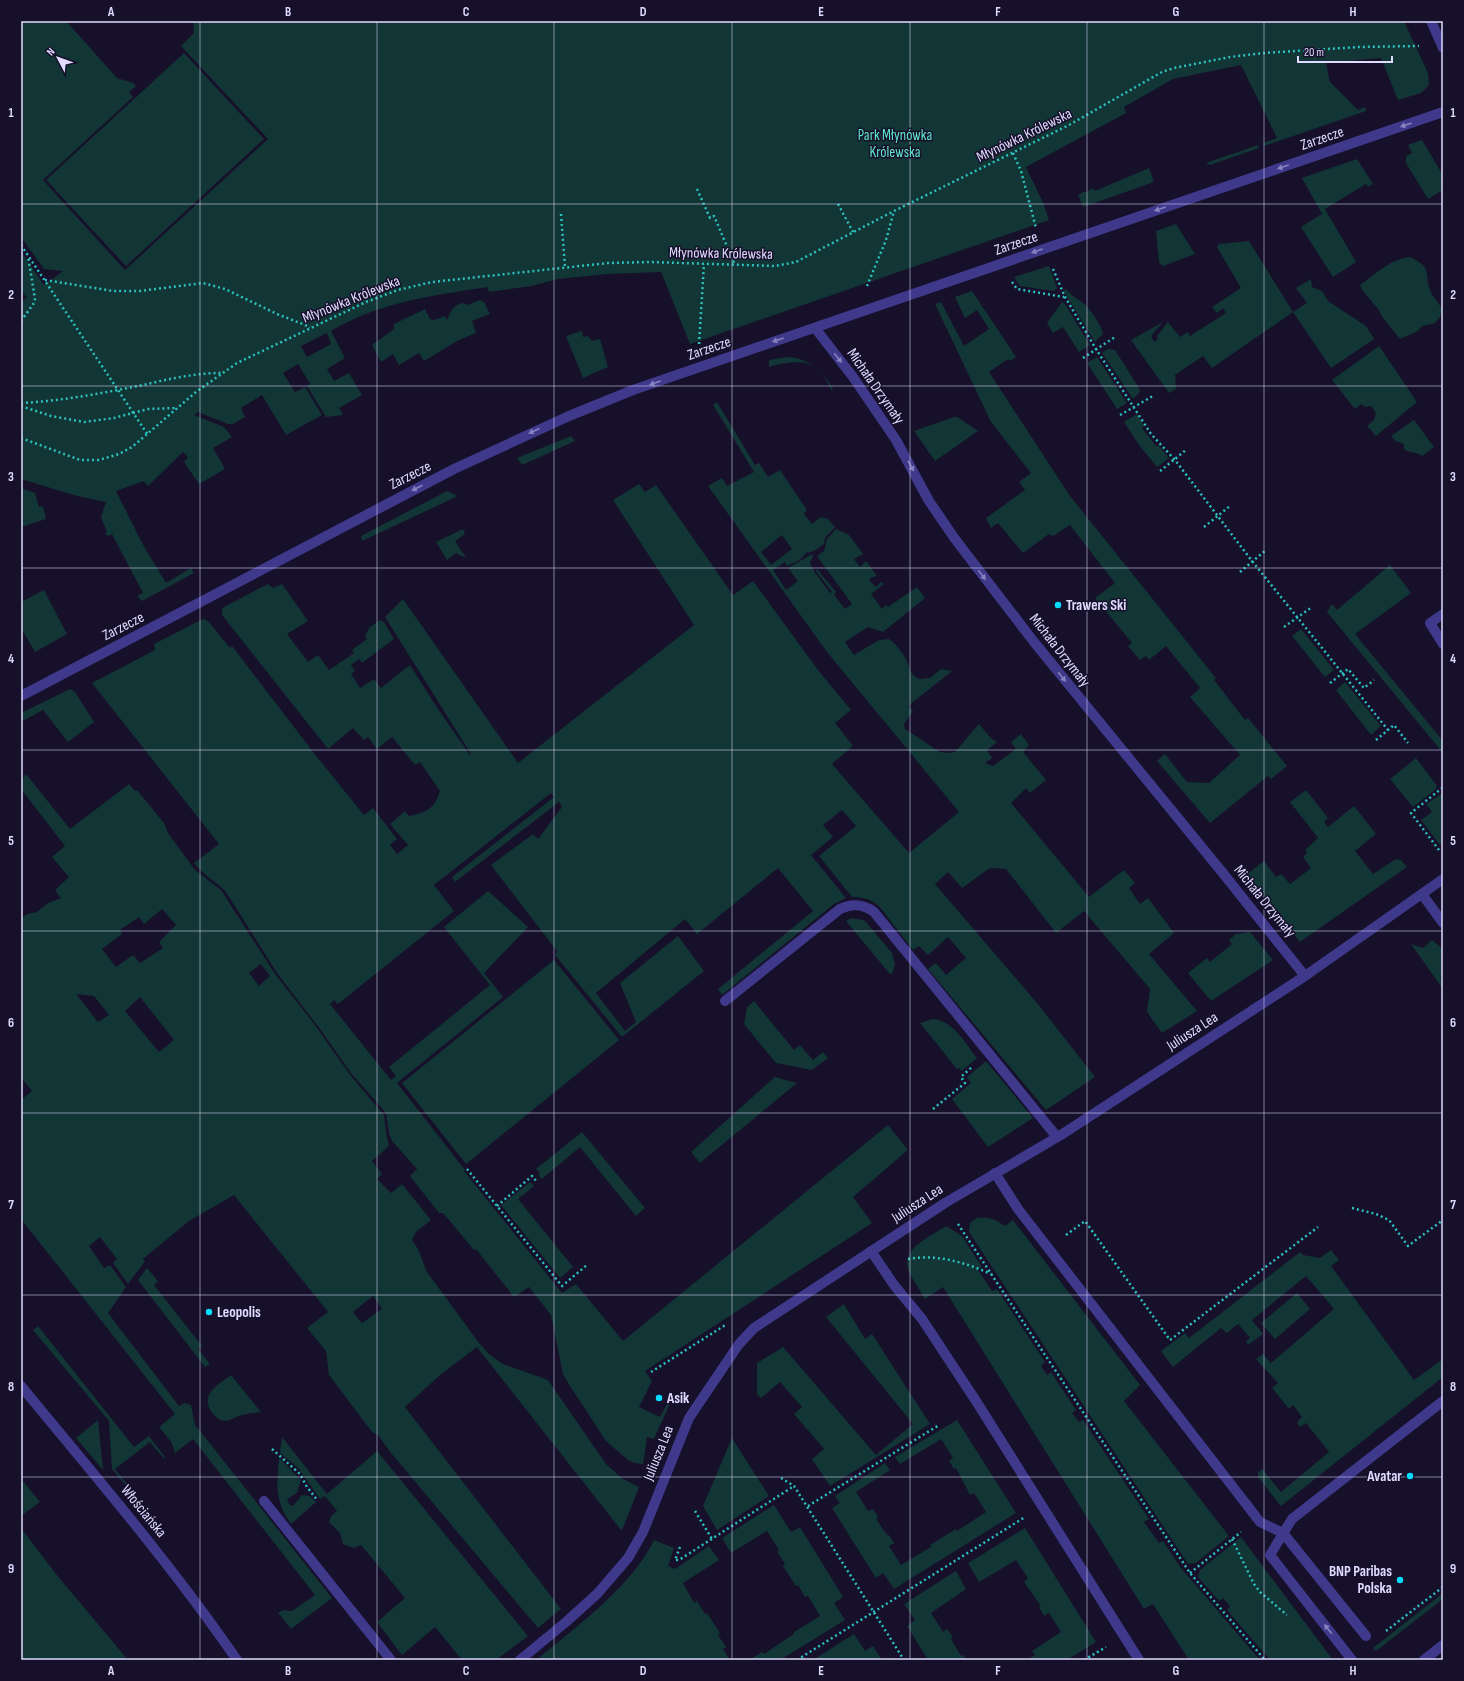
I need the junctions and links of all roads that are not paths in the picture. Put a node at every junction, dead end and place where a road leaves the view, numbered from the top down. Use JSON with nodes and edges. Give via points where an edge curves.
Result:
{"nodes":[{"id":1,"x":1431,"y":21,"type":"edge"},
{"id":2,"x":1443,"y":48,"type":"edge"},
{"id":3,"x":1443,"y":112,"type":"edge"},
{"id":4,"x":815,"y":328,"type":"junction"},
{"id":5,"x":1443,"y":614,"type":"edge"},
{"id":6,"x":1443,"y":644,"type":"edge"},
{"id":7,"x":21,"y":696,"type":"edge"},
{"id":8,"x":1443,"y":879,"type":"edge"},
{"id":9,"x":1422,"y":894,"type":"junction"},
{"id":10,"x":1443,"y":923,"type":"edge"},
{"id":11,"x":1305,"y":976,"type":"junction"},
{"id":12,"x":725,"y":1001,"type":"dead end"},
{"id":13,"x":1057,"y":1137,"type":"junction"},
{"id":14,"x":995,"y":1173,"type":"junction"},
{"id":15,"x":871,"y":1251,"type":"junction"},
{"id":16,"x":21,"y":1386,"type":"edge"},
{"id":17,"x":1443,"y":1402,"type":"edge"},
{"id":18,"x":264,"y":1501,"type":"dead end"},
{"id":19,"x":1283,"y":1533,"type":"junction"},
{"id":20,"x":1366,"y":1636,"type":"dead end"},
{"id":21,"x":1443,"y":1645,"type":"edge"},
{"id":22,"x":237,"y":1660,"type":"edge"},
{"id":23,"x":391,"y":1660,"type":"edge"},
{"id":24,"x":520,"y":1660,"type":"edge"},
{"id":25,"x":1139,"y":1660,"type":"edge"},
{"id":26,"x":1352,"y":1660,"type":"edge"},
{"id":27,"x":1424,"y":1660,"type":"edge"}],
"edges":[{"from":1,"to":2,"type":"street"},
{"from":3,"to":4,"type":"street","name":"Zarzecze","one_way":true},
{"from":4,"to":7,"type":"street","name":"Zarzecze","one_way":true,"via":[[633,390],[509,442]]},
{"from":4,"to":11,"type":"street","name":"Michała Drzymały","one_way":true,"via":[[892,434],[929,501],[954,539],[1034,642]]},
{"from":5,"to":6,"type":"street","via":[[1430,623]]},
{"from":8,"to":9,"type":"street","name":"Juliusza Lea"},
{"from":9,"to":10,"type":"street"},
{"from":9,"to":11,"type":"street","name":"Juliusza Lea"},
{"from":11,"to":13,"type":"street","name":"Juliusza Lea"},
{"from":12,"to":13,"type":"street","via":[[840,909],[851,905],[866,906],[879,918]]},
{"from":13,"to":14,"type":"street","name":"Juliusza Lea"},
{"from":14,"to":15,"type":"street","name":"Juliusza Lea"},
{"from":14,"to":19,"type":"street","via":[[1018,1209],[1260,1522]]},
{"from":15,"to":24,"type":"street","name":"Juliusza Lea","via":[[754,1328],[739,1344],[689,1418],[643,1532],[628,1558],[597,1594]]},
{"from":15,"to":25,"type":"street","via":[[922,1319],[1044,1506]]},
{"from":16,"to":22,"type":"street","name":"Włościańska","via":[[205,1613]]},
{"from":17,"to":19,"type":"street","via":[[1292,1519]]},
{"from":18,"to":23,"type":"street"},
{"from":19,"to":20,"type":"street"},
{"from":26,"to":19,"type":"street","one_way":true,"via":[[1270,1555]]},
{"from":21,"to":27,"type":"street"}]}
